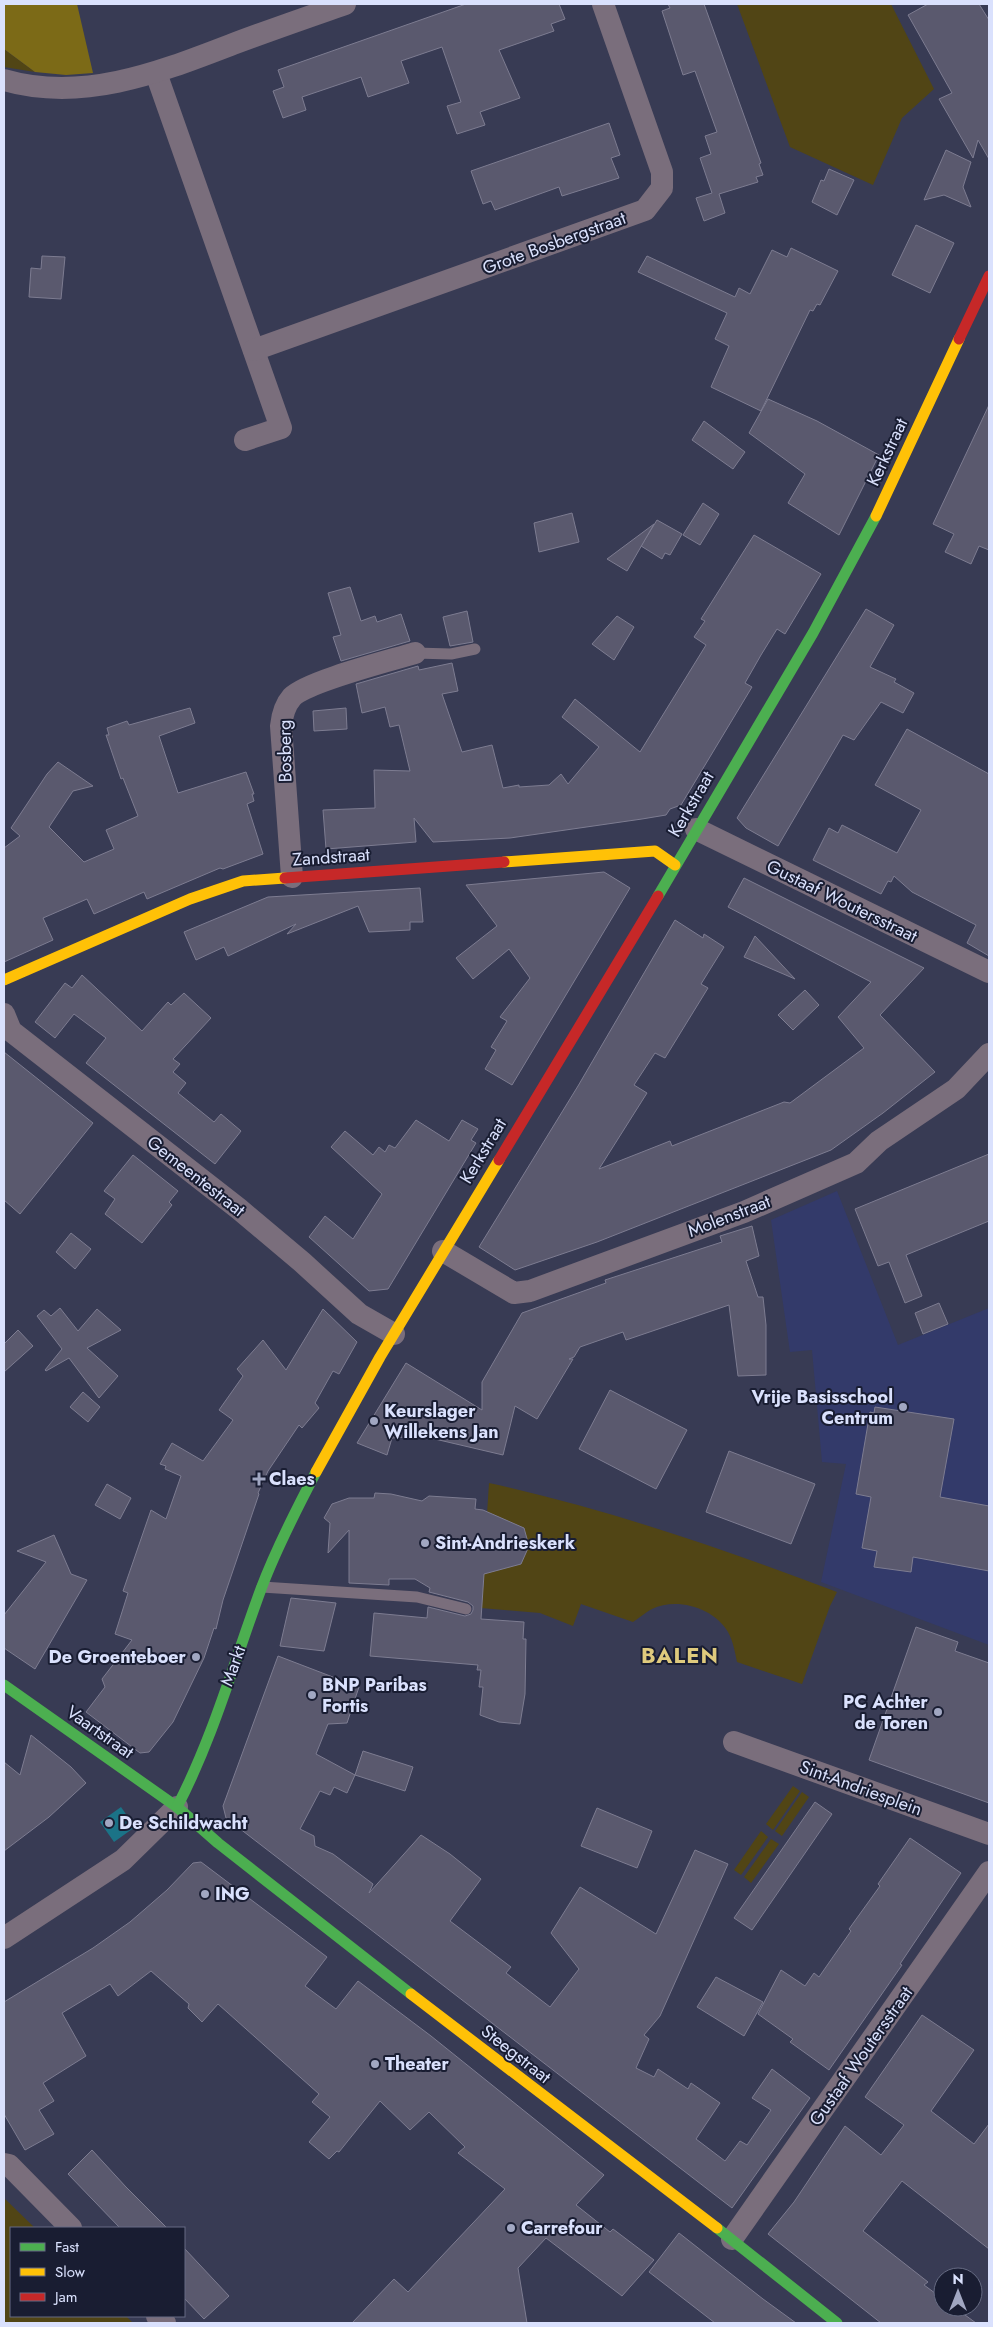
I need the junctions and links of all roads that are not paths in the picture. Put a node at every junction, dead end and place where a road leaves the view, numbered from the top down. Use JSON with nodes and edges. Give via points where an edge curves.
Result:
{"nodes":[{"id":1,"x":345,"y":4,"type":"edge"},
{"id":2,"x":603,"y":4,"type":"edge"},
{"id":3,"x":156,"y":73,"type":"junction"},
{"id":4,"x":6,"y":86,"type":"edge"},
{"id":5,"x":989,"y":276,"type":"edge"},
{"id":6,"x":254,"y":350,"type":"junction"},
{"id":7,"x":245,"y":440,"type":"dead end"},
{"id":8,"x":475,"y":649,"type":"dead end"},
{"id":9,"x":415,"y":653,"type":"joint"},
{"id":10,"x":696,"y":829,"type":"junction"},
{"id":11,"x":676,"y":865,"type":"junction"},
{"id":12,"x":292,"y":877,"type":"junction"},
{"id":13,"x":989,"y":972,"type":"edge"},
{"id":14,"x":4,"y":980,"type":"edge"},
{"id":15,"x":4,"y":1014,"type":"edge"},
{"id":16,"x":987,"y":1057,"type":"edge"},
{"id":17,"x":443,"y":1251,"type":"junction"},
{"id":18,"x":394,"y":1334,"type":"junction"},
{"id":19,"x":262,"y":1587,"type":"junction"},
{"id":20,"x":466,"y":1609,"type":"dead end"},
{"id":21,"x":4,"y":1685,"type":"edge"},
{"id":22,"x":734,"y":1742,"type":"dead end"},
{"id":23,"x":177,"y":1807,"type":"junction"},
{"id":24,"x":989,"y":1834,"type":"edge"},
{"id":25,"x":989,"y":1872,"type":"edge"},
{"id":26,"x":4,"y":1938,"type":"edge"},
{"id":27,"x":4,"y":2164,"type":"edge"},
{"id":28,"x":70,"y":2227,"type":"edge"},
{"id":29,"x":732,"y":2239,"type":"junction"},
{"id":30,"x":837,"y":2323,"type":"edge"}],
"edges":[{"from":1,"to":3,"type":"street"},
{"from":2,"to":6,"type":"street","name":"Grote Bosbergstraat","via":[[662,172],[662,188],[645,210]]},
{"from":3,"to":4,"type":"street","via":[[101,86]]},
{"from":3,"to":6,"type":"street"},
{"from":5,"to":10,"type":"main road","name":"Kerkstraat","via":[[855,558]]},
{"from":6,"to":7,"type":"street","via":[[281,428]]},
{"from":8,"to":9,"type":"lane","via":[[451,654]]},
{"from":9,"to":12,"type":"street","name":"Bosberg","via":[[315,684],[291,698],[281,726]]},
{"from":10,"to":11,"type":"main road","name":"Kerkstraat"},
{"from":10,"to":13,"type":"street","name":"Gustaaf Woutersstraat"},
{"from":11,"to":12,"type":"main road","name":"Zandstraat","via":[[655,851]]},
{"from":11,"to":17,"type":"main road","name":"Kerkstraat"},
{"from":12,"to":14,"type":"main road","name":"Zandstraat","via":[[243,881],[190,899]]},
{"from":15,"to":18,"type":"street","name":"Gemeentestraat","via":[[12,1031],[239,1209],[359,1314]]},
{"from":16,"to":17,"type":"street","name":"Molenstraat","via":[[956,1089],[879,1141],[856,1163],[744,1212],[530,1291],[514,1293]]},
{"from":17,"to":18,"type":"main road","name":"Kerkstraat"},
{"from":18,"to":19,"type":"main road","name":"Markt","via":[[303,1496]]},
{"from":19,"to":20,"type":"lane","via":[[417,1597]]},
{"from":19,"to":23,"type":"main road","name":"Markt","via":[[194,1776]]},
{"from":21,"to":23,"type":"main road","name":"Vaartstraat"},
{"from":22,"to":24,"type":"street","name":"Sint-Andriesplein"},
{"from":23,"to":26,"type":"street","name":"Markt","via":[[123,1860]]},
{"from":23,"to":29,"type":"main road","name":"Steegstraat","via":[[218,1843],[506,2068]]},
{"from":25,"to":29,"type":"street","name":"Gustaaf Woutersstraat"},
{"from":27,"to":28,"type":"street","via":[[9,2165]]},
{"from":29,"to":30,"type":"main road","name":"Steegstraat"}]}
